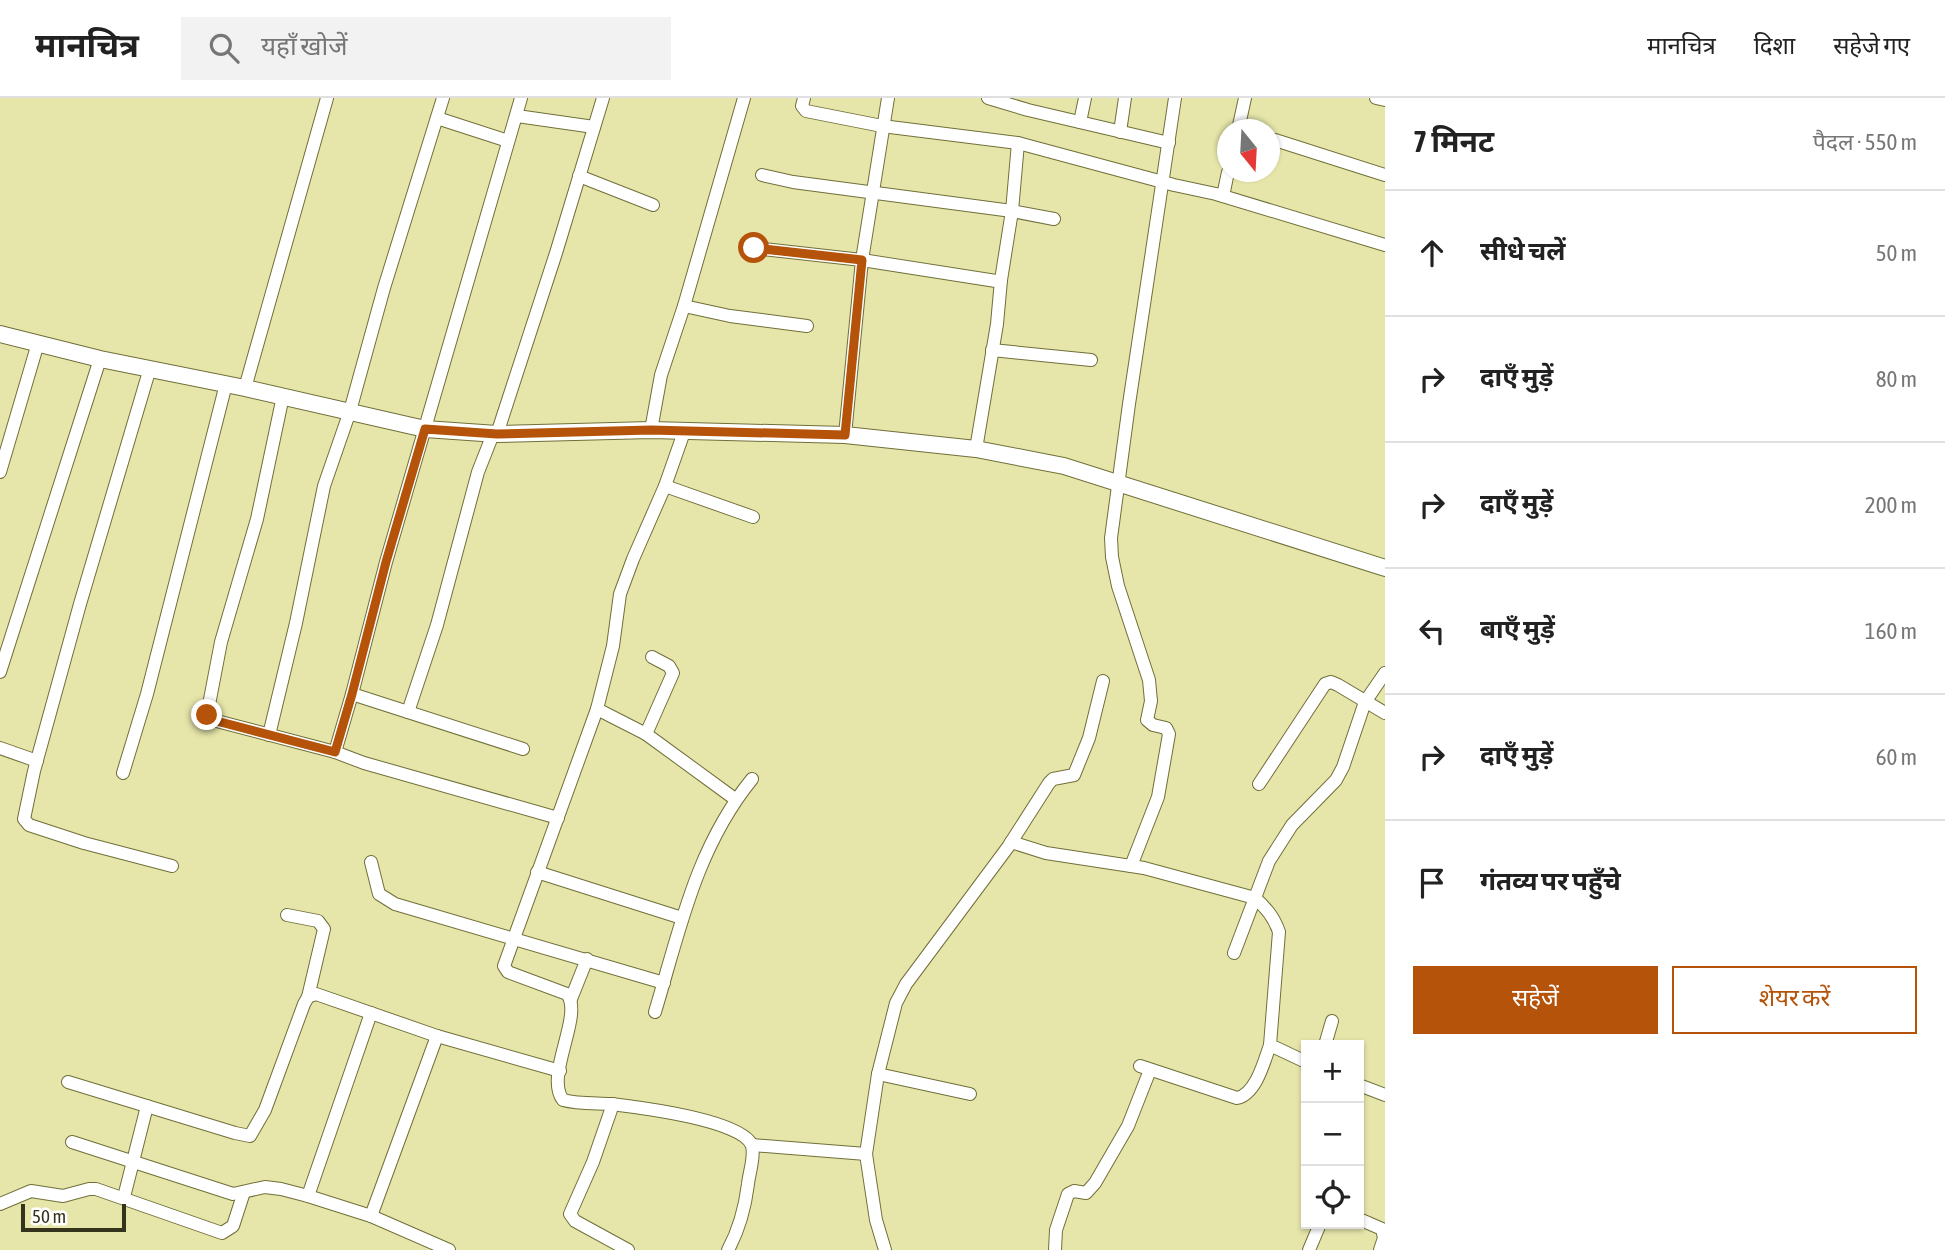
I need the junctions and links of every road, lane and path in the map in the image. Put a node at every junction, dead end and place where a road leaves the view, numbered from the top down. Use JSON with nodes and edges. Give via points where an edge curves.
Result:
{"nodes":[{"id":1,"x":327,"y":98,"type":"edge"},
{"id":2,"x":443,"y":98,"type":"edge"},
{"id":3,"x":521,"y":98,"type":"edge"},
{"id":4,"x":603,"y":98,"type":"edge"},
{"id":5,"x":744,"y":98,"type":"edge"},
{"id":6,"x":804,"y":98,"type":"edge"},
{"id":7,"x":888,"y":98,"type":"edge"},
{"id":8,"x":988,"y":98,"type":"edge"},
{"id":9,"x":1085,"y":98,"type":"edge"},
{"id":10,"x":1125,"y":98,"type":"edge"},
{"id":11,"x":1175,"y":98,"type":"edge"},
{"id":12,"x":1245,"y":98,"type":"edge"},
{"id":13,"x":1376,"y":98,"type":"edge"},
{"id":14,"x":1385,"y":100,"type":"edge"},
{"id":15,"x":517,"y":116,"type":"junction"},
{"id":16,"x":437,"y":118,"type":"junction"},
{"id":17,"x":1240,"y":119,"type":"edge"},
{"id":18,"x":1080,"y":122,"type":"junction"},
{"id":19,"x":882,"y":126,"type":"junction"},
{"id":20,"x":594,"y":127,"type":"junction"},
{"id":21,"x":1120,"y":132,"type":"junction"},
{"id":22,"x":508,"y":141,"type":"junction"},
{"id":23,"x":1280,"y":142,"type":"edge"},
{"id":24,"x":1018,"y":143,"type":"junction"},
{"id":25,"x":1168,"y":143,"type":"junction"},
{"id":26,"x":762,"y":175,"type":"dead end"},
{"id":27,"x":1385,"y":175,"type":"edge"},
{"id":28,"x":579,"y":176,"type":"junction"},
{"id":29,"x":1226,"y":182,"type":"edge"},
{"id":30,"x":1173,"y":184,"type":"junction"},
{"id":31,"x":872,"y":194,"type":"junction"},
{"id":32,"x":1223,"y":196,"type":"junction"},
{"id":33,"x":653,"y":205,"type":"dead end"},
{"id":34,"x":1012,"y":211,"type":"junction"},
{"id":35,"x":1054,"y":219,"type":"dead end"},
{"id":36,"x":1385,"y":245,"type":"edge"},
{"id":37,"x":754,"y":248,"type":"dead end"},
{"id":38,"x":862,"y":260,"type":"junction"},
{"id":39,"x":1001,"y":280,"type":"junction"},
{"id":40,"x":684,"y":306,"type":"junction"},
{"id":41,"x":807,"y":326,"type":"dead end"},
{"id":42,"x":0,"y":334,"type":"edge"},
{"id":43,"x":38,"y":343,"type":"junction"},
{"id":44,"x":992,"y":350,"type":"junction"},
{"id":45,"x":100,"y":359,"type":"junction"},
{"id":46,"x":1091,"y":360,"type":"dead end"},
{"id":47,"x":150,"y":369,"type":"junction"},
{"id":48,"x":226,"y":384,"type":"junction"},
{"id":49,"x":245,"y":388,"type":"junction"},
{"id":50,"x":283,"y":397,"type":"junction"},
{"id":51,"x":350,"y":411,"type":"junction"},
{"id":52,"x":425,"y":429,"type":"junction"},
{"id":53,"x":651,"y":430,"type":"junction"},
{"id":54,"x":684,"y":432,"type":"junction"},
{"id":55,"x":495,"y":434,"type":"junction"},
{"id":56,"x":845,"y":435,"type":"junction"},
{"id":57,"x":976,"y":449,"type":"junction"},
{"id":58,"x":0,"y":472,"type":"edge"},
{"id":59,"x":665,"y":485,"type":"junction"},
{"id":60,"x":1118,"y":485,"type":"junction"},
{"id":61,"x":753,"y":517,"type":"dead end"},
{"id":62,"x":1385,"y":568,"type":"edge"},
{"id":63,"x":652,"y":657,"type":"dead end"},
{"id":64,"x":0,"y":672,"type":"edge"},
{"id":65,"x":1385,"y":673,"type":"edge"},
{"id":66,"x":1103,"y":681,"type":"dead end"},
{"id":67,"x":352,"y":694,"type":"junction"},
{"id":68,"x":1365,"y":702,"type":"junction"},
{"id":69,"x":597,"y":709,"type":"junction"},
{"id":70,"x":408,"y":712,"type":"junction"},
{"id":71,"x":1385,"y":713,"type":"edge"},
{"id":72,"x":646,"y":734,"type":"junction"},
{"id":73,"x":269,"y":735,"type":"junction"},
{"id":74,"x":0,"y":748,"type":"edge"},
{"id":75,"x":523,"y":749,"type":"dead end"},
{"id":76,"x":335,"y":752,"type":"junction"},
{"id":77,"x":37,"y":761,"type":"junction"},
{"id":78,"x":123,"y":773,"type":"dead end"},
{"id":79,"x":752,"y":779,"type":"dead end"},
{"id":80,"x":1259,"y":784,"type":"dead end"},
{"id":81,"x":735,"y":799,"type":"junction"},
{"id":82,"x":558,"y":818,"type":"junction"},
{"id":83,"x":1012,"y":842,"type":"junction"},
{"id":84,"x":371,"y":862,"type":"dead end"},
{"id":85,"x":172,"y":866,"type":"dead end"},
{"id":86,"x":1131,"y":866,"type":"junction"},
{"id":87,"x":537,"y":872,"type":"junction"},
{"id":88,"x":1255,"y":898,"type":"junction"},
{"id":89,"x":287,"y":915,"type":"dead end"},
{"id":90,"x":682,"y":918,"type":"junction"},
{"id":91,"x":514,"y":937,"type":"junction"},
{"id":92,"x":1234,"y":953,"type":"dead end"},
{"id":93,"x":587,"y":959,"type":"junction"},
{"id":94,"x":664,"y":983,"type":"junction"},
{"id":95,"x":308,"y":997,"type":"junction"},
{"id":96,"x":571,"y":999,"type":"junction"},
{"id":97,"x":655,"y":1012,"type":"dead end"},
{"id":98,"x":371,"y":1013,"type":"junction"},
{"id":99,"x":1332,"y":1021,"type":"dead end"},
{"id":100,"x":437,"y":1036,"type":"junction"},
{"id":101,"x":1326,"y":1040,"type":"edge"},
{"id":102,"x":1270,"y":1045,"type":"junction"},
{"id":103,"x":1301,"y":1060,"type":"edge"},
{"id":104,"x":560,"y":1071,"type":"junction"},
{"id":105,"x":878,"y":1073,"type":"junction"},
{"id":106,"x":68,"y":1082,"type":"dead end"},
{"id":107,"x":1364,"y":1087,"type":"edge"},
{"id":108,"x":970,"y":1094,"type":"dead end"},
{"id":109,"x":1385,"y":1095,"type":"edge"},
{"id":110,"x":613,"y":1104,"type":"junction"},
{"id":111,"x":147,"y":1106,"type":"junction"},
{"id":112,"x":72,"y":1142,"type":"dead end"},
{"id":113,"x":752,"y":1145,"type":"junction"},
{"id":114,"x":866,"y":1154,"type":"junction"},
{"id":115,"x":132,"y":1162,"type":"junction"},
{"id":116,"x":244,"y":1192,"type":"junction"},
{"id":117,"x":308,"y":1196,"type":"junction"},
{"id":118,"x":124,"y":1197,"type":"junction"},
{"id":119,"x":0,"y":1203,"type":"edge"},
{"id":120,"x":371,"y":1216,"type":"junction"},
{"id":121,"x":1364,"y":1221,"type":"edge"},
{"id":122,"x":1318,"y":1229,"type":"edge"},
{"id":123,"x":449,"y":1250,"type":"edge"},
{"id":124,"x":628,"y":1250,"type":"edge"},
{"id":125,"x":729,"y":1250,"type":"edge"},
{"id":126,"x":885,"y":1250,"type":"edge"},
{"id":127,"x":1055,"y":1250,"type":"edge"},
{"id":128,"x":1309,"y":1250,"type":"edge"},
{"id":129,"x":1380,"y":1250,"type":"edge"}],
"edges":[{"from":1,"to":49,"type":"street"},
{"from":2,"to":16,"type":"street"},
{"from":3,"to":15,"type":"street"},
{"from":4,"to":20,"type":"street"},
{"from":5,"to":40,"type":"street"},
{"from":6,"to":19,"type":"street","via":[[806,111]]},
{"from":7,"to":19,"type":"street"},
{"from":8,"to":18,"type":"street"},
{"from":9,"to":18,"type":"street"},
{"from":10,"to":21,"type":"street"},
{"from":11,"to":25,"type":"street"},
{"from":12,"to":17,"type":"street"},
{"from":13,"to":14,"type":"street"},
{"from":15,"to":20,"type":"street"},
{"from":15,"to":22,"type":"street"},
{"from":16,"to":22,"type":"street"},
{"from":16,"to":51,"type":"street"},
{"from":18,"to":21,"type":"street"},
{"from":19,"to":24,"type":"street"},
{"from":19,"to":31,"type":"street"},
{"from":20,"to":28,"type":"street"},
{"from":21,"to":25,"type":"street"},
{"from":22,"to":52,"type":"street"},
{"from":23,"to":27,"type":"street"},
{"from":24,"to":30,"type":"street"},
{"from":24,"to":34,"type":"street"},
{"from":25,"to":30,"type":"street"},
{"from":26,"to":31,"type":"street"},
{"from":28,"to":33,"type":"street"},
{"from":28,"to":55,"type":"street"},
{"from":29,"to":32,"type":"street"},
{"from":30,"to":32,"type":"street"},
{"from":30,"to":60,"type":"street"},
{"from":31,"to":34,"type":"street"},
{"from":31,"to":38,"type":"street"},
{"from":32,"to":36,"type":"street"},
{"from":34,"to":35,"type":"street"},
{"from":34,"to":39,"type":"street"},
{"from":37,"to":38,"type":"street"},
{"from":38,"to":39,"type":"street"},
{"from":38,"to":56,"type":"street"},
{"from":39,"to":44,"type":"street"},
{"from":40,"to":41,"type":"street"},
{"from":40,"to":53,"type":"street","via":[[661,375]]},
{"from":42,"to":43,"type":"street"},
{"from":43,"to":45,"type":"street"},
{"from":43,"to":58,"type":"street"},
{"from":44,"to":46,"type":"street"},
{"from":44,"to":57,"type":"street"},
{"from":45,"to":47,"type":"street"},
{"from":45,"to":64,"type":"street"},
{"from":47,"to":48,"type":"street"},
{"from":47,"to":77,"type":"street"},
{"from":48,"to":49,"type":"street"},
{"from":48,"to":78,"type":"street"},
{"from":49,"to":50,"type":"street"},
{"from":50,"to":51,"type":"street"},
{"from":50,"to":73,"type":"street","via":[[257,519],[206,712],[209,719]]},
{"from":51,"to":52,"type":"street"},
{"from":51,"to":73,"type":"street","via":[[324,486]]},
{"from":52,"to":55,"type":"street"},
{"from":52,"to":67,"type":"street"},
{"from":53,"to":54,"type":"street"},
{"from":53,"to":55,"type":"street"},
{"from":54,"to":56,"type":"street"},
{"from":54,"to":59,"type":"street"},
{"from":55,"to":70,"type":"street","via":[[478,472]]},
{"from":56,"to":57,"type":"street"},
{"from":57,"to":60,"type":"street","via":[[1064,466]]},
{"from":59,"to":61,"type":"street"},
{"from":59,"to":69,"type":"street","via":[[620,594],[614,646]]},
{"from":60,"to":62,"type":"street"},
{"from":60,"to":86,"type":"street","via":[[1112,557],[1149,680],[1152,701],[1147,720],[1169,734],[1153,816]]},
{"from":63,"to":72,"type":"street","via":[[673,673]]},
{"from":65,"to":68,"type":"street"},
{"from":66,"to":83,"type":"street","via":[[1077,770],[1072,777],[1049,783]]},
{"from":67,"to":70,"type":"street"},
{"from":67,"to":76,"type":"street"},
{"from":68,"to":71,"type":"street"},
{"from":68,"to":80,"type":"street","via":[[1338,685],[1325,684]]},
{"from":68,"to":88,"type":"street","via":[[1336,780],[1292,825],[1269,861]]},
{"from":69,"to":72,"type":"street"},
{"from":69,"to":82,"type":"street"},
{"from":70,"to":75,"type":"street"},
{"from":72,"to":81,"type":"street"},
{"from":73,"to":76,"type":"street"},
{"from":74,"to":77,"type":"street"},
{"from":76,"to":82,"type":"street"},
{"from":77,"to":85,"type":"street","via":[[26,822]]},
{"from":79,"to":81,"type":"street"},
{"from":81,"to":90,"type":"street","via":[[713,835]]},
{"from":82,"to":87,"type":"street"},
{"from":83,"to":86,"type":"street","via":[[1046,853]]},
{"from":83,"to":105,"type":"street","via":[[900,992]]},
{"from":84,"to":91,"type":"street","via":[[379,894],[385,900]]},
{"from":86,"to":88,"type":"street"},
{"from":87,"to":90,"type":"street"},
{"from":87,"to":91,"type":"street"},
{"from":88,"to":92,"type":"street"},
{"from":88,"to":102,"type":"street","via":[[1275,920],[1279,932]]},
{"from":89,"to":95,"type":"street","via":[[318,921],[324,929]]},
{"from":90,"to":94,"type":"street"},
{"from":91,"to":93,"type":"street"},
{"from":91,"to":96,"type":"street","via":[[505,969]]},
{"from":93,"to":94,"type":"street"},
{"from":93,"to":96,"type":"street"},
{"from":94,"to":97,"type":"street"},
{"from":95,"to":98,"type":"street","via":[[317,994]]},
{"from":95,"to":111,"type":"street","via":[[265,1111],[250,1136]]},
{"from":96,"to":104,"type":"street"},
{"from":98,"to":100,"type":"street"},
{"from":98,"to":117,"type":"street"},
{"from":99,"to":101,"type":"street"},
{"from":100,"to":104,"type":"street"},
{"from":100,"to":120,"type":"street"},
{"from":102,"to":103,"type":"street"},
{"from":102,"to":127,"type":"street","via":[[1248,1093],[1237,1098],[1145,1068],[1128,1126],[1095,1183],[1086,1193],[1068,1194],[1056,1230]]},
{"from":104,"to":110,"type":"street","via":[[563,1100]]},
{"from":105,"to":108,"type":"street"},
{"from":105,"to":114,"type":"street"},
{"from":106,"to":111,"type":"street"},
{"from":107,"to":109,"type":"street"},
{"from":110,"to":113,"type":"street","via":[[723,1125]]},
{"from":110,"to":124,"type":"street","via":[[570,1214]]},
{"from":111,"to":115,"type":"street"},
{"from":112,"to":115,"type":"street"},
{"from":113,"to":114,"type":"street"},
{"from":113,"to":125,"type":"street","via":[[746,1206]]},
{"from":114,"to":126,"type":"street"},
{"from":115,"to":116,"type":"street","via":[[225,1192]]},
{"from":115,"to":118,"type":"street"},
{"from":116,"to":117,"type":"street","via":[[272,1187]]},
{"from":116,"to":118,"type":"street","via":[[233,1226],[222,1233]]},
{"from":117,"to":120,"type":"street"},
{"from":118,"to":119,"type":"street","via":[[96,1189],[63,1196],[39,1191]]},
{"from":120,"to":123,"type":"street"},
{"from":121,"to":129,"type":"street","via":[[1382,1229]]},
{"from":122,"to":128,"type":"street"}]}
